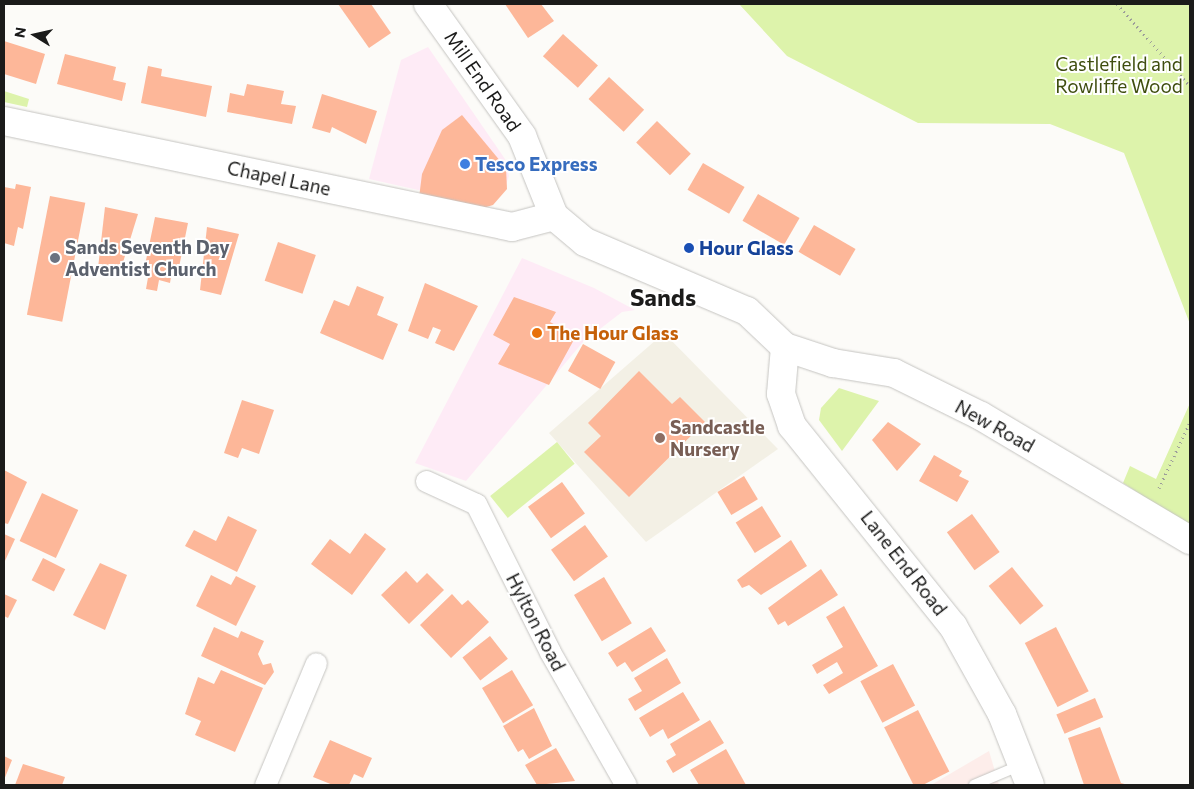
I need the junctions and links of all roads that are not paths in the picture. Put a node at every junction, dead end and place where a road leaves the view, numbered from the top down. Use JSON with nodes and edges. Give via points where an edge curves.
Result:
{"nodes":[{"id":1,"x":428,"y":4,"type":"edge"},
{"id":2,"x":4,"y":121,"type":"edge"},
{"id":3,"x":554,"y":216,"type":"junction"},
{"id":4,"x":785,"y":347,"type":"junction"},
{"id":5,"x":426,"y":481,"type":"dead end"},
{"id":6,"x":1190,"y":540,"type":"edge"},
{"id":7,"x":316,"y":663,"type":"dead end"},
{"id":8,"x":1026,"y":775,"type":"edge"},
{"id":9,"x":265,"y":785,"type":"edge"},
{"id":10,"x":626,"y":785,"type":"edge"},
{"id":11,"x":974,"y":785,"type":"edge"}],
"edges":[{"from":1,"to":3,"type":"main road","name":"Mill End Road","via":[[522,136]]},
{"from":2,"to":3,"type":"main road","name":"Chapel Lane","via":[[512,227]]},
{"from":3,"to":4,"type":"main road","via":[[586,242],[747,311]]},
{"from":4,"to":6,"type":"main road","name":"New Road","via":[[833,363],[894,373],[980,416]]},
{"from":4,"to":8,"type":"main road","name":"Lane End Road","via":[[781,394],[792,426],[953,626],[1002,714]]},
{"from":5,"to":10,"type":"street","name":"Hylton Road","via":[[476,504],[550,652]]},
{"from":7,"to":9,"type":"street"},
{"from":8,"to":11,"type":"lane"}]}
